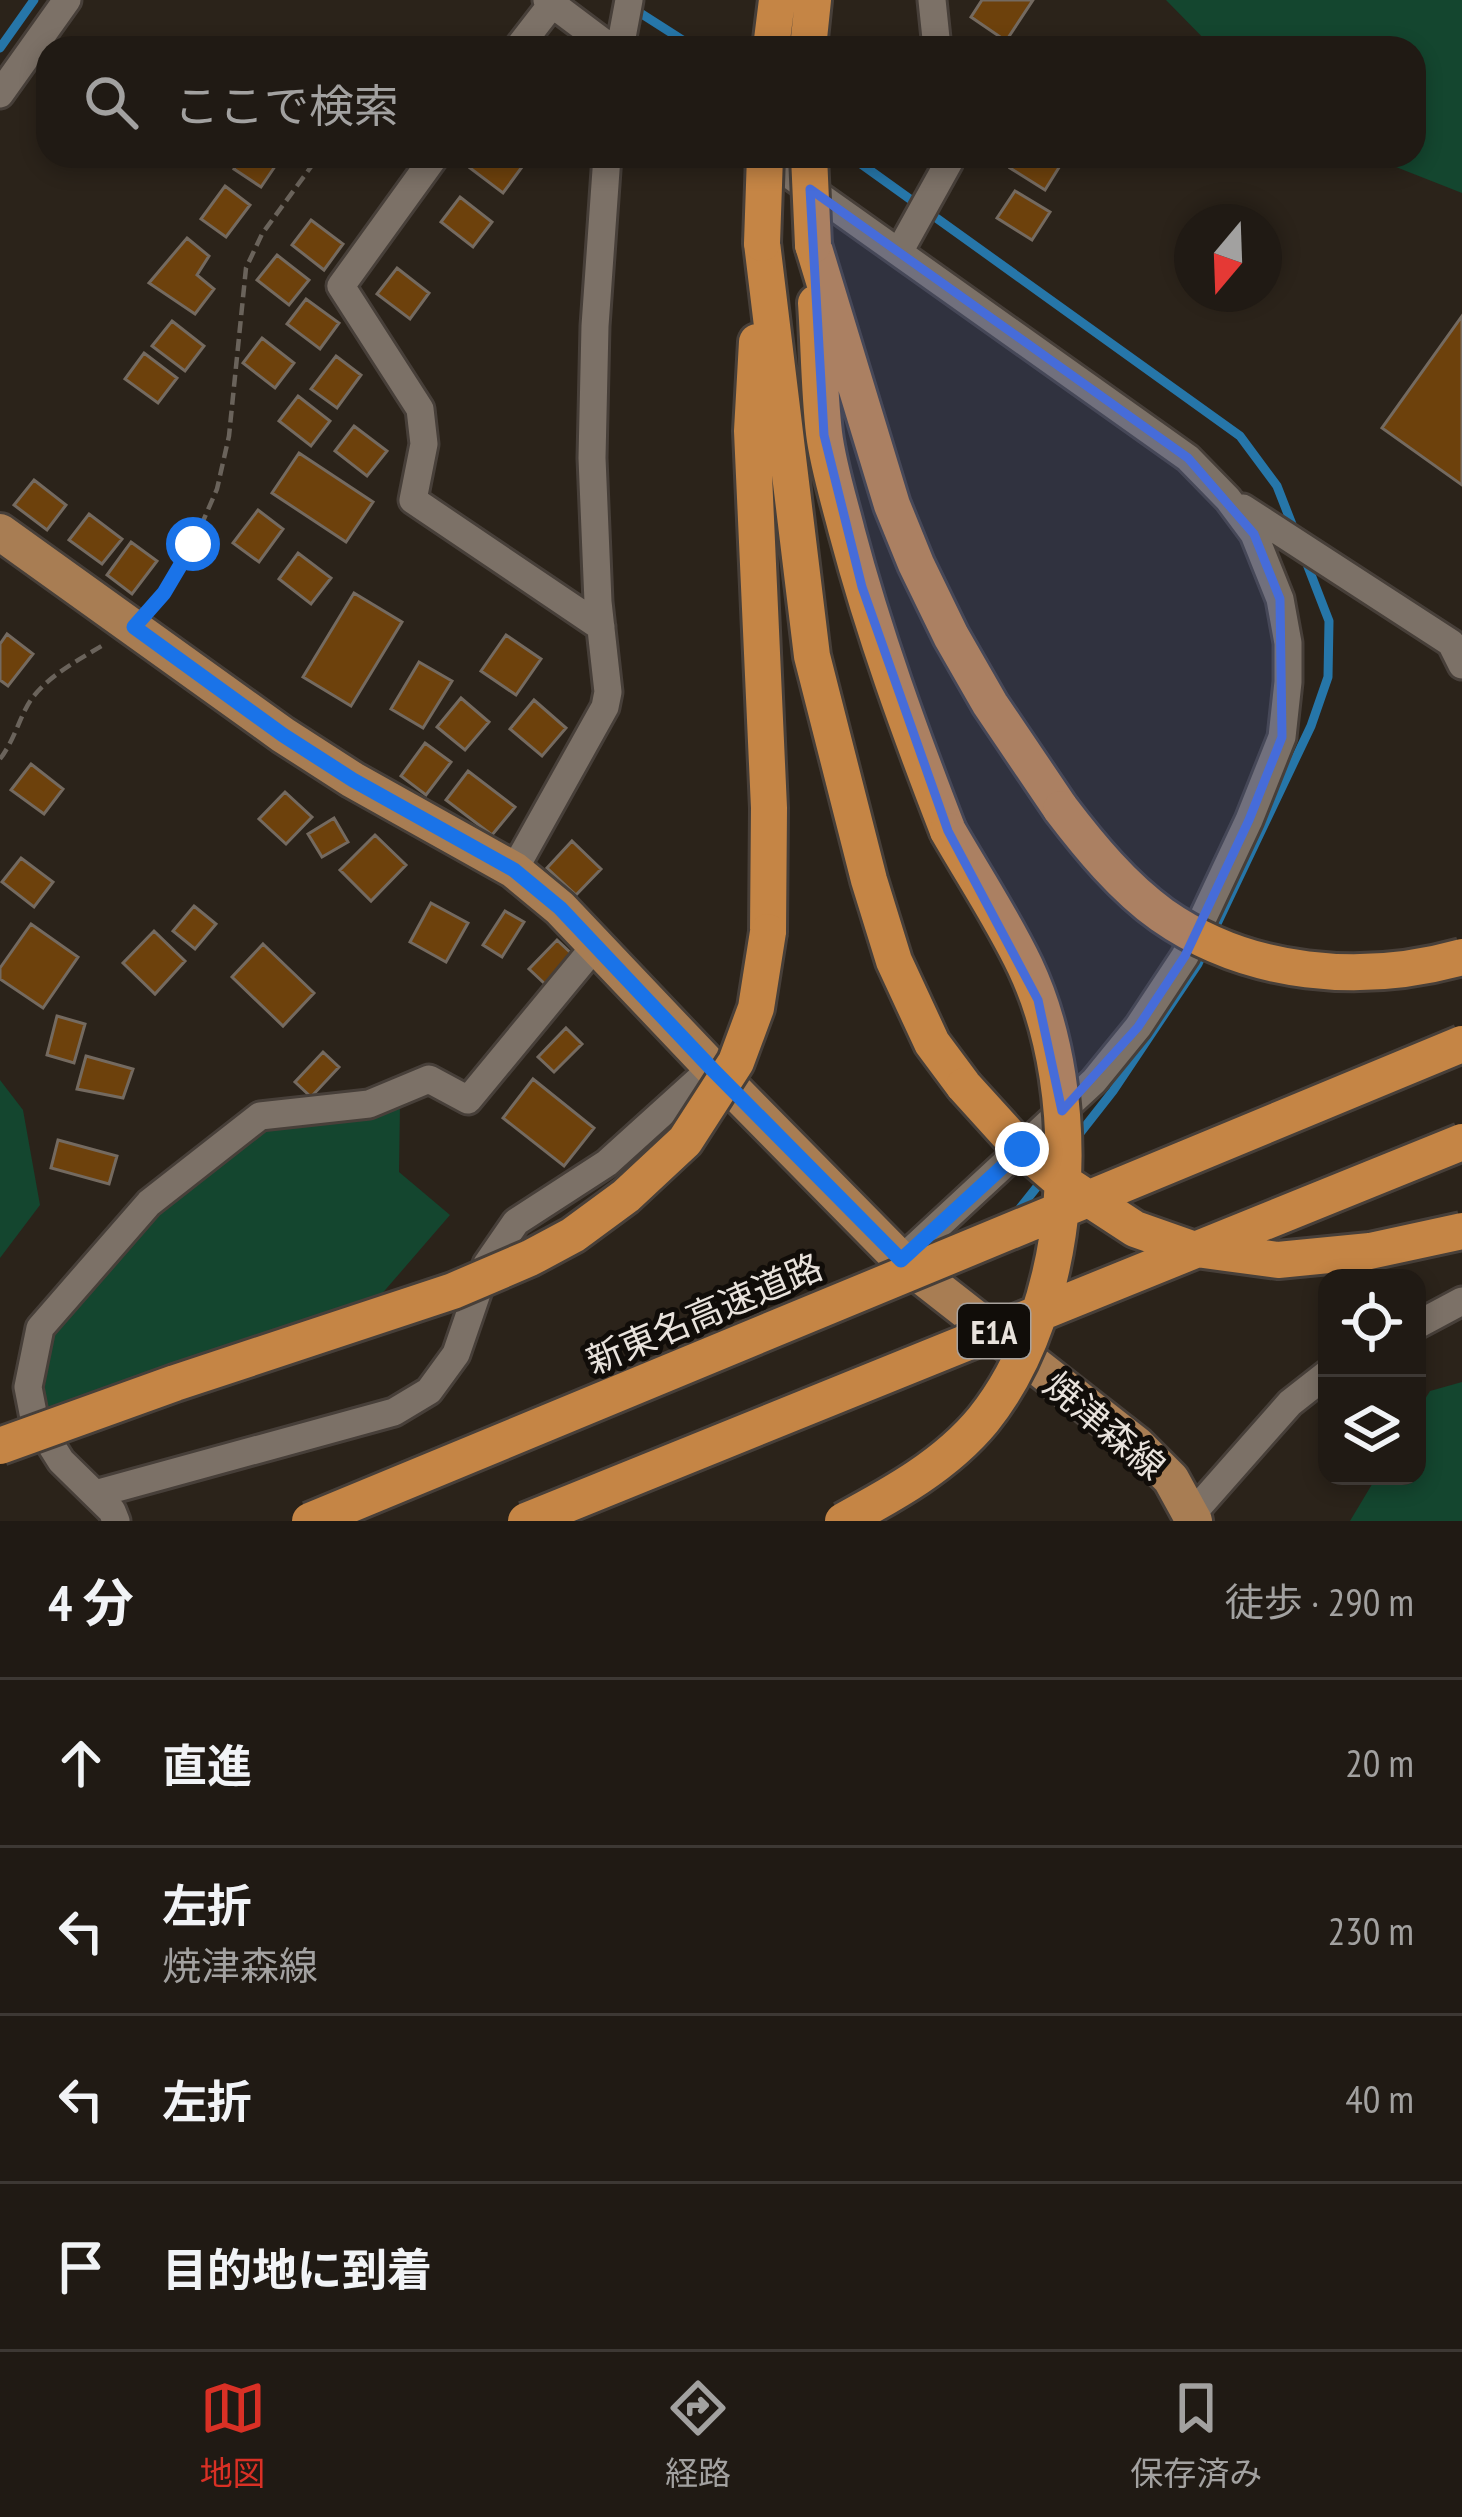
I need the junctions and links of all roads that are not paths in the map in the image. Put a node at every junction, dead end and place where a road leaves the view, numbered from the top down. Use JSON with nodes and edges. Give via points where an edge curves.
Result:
{"nodes":[{"id":1,"x":67,"y":0,"type":"edge"},
{"id":2,"x":629,"y":0,"type":"edge"},
{"id":3,"x":777,"y":0,"type":"edge"},
{"id":4,"x":813,"y":0,"type":"edge"},
{"id":5,"x":932,"y":0,"type":"edge"},
{"id":6,"x":549,"y":2,"type":"edge"},
{"id":7,"x":41,"y":36,"type":"edge"},
{"id":8,"x":526,"y":36,"type":"edge"},
{"id":9,"x":599,"y":36,"type":"edge"},
{"id":10,"x":619,"y":36,"type":"edge"},
{"id":11,"x":772,"y":36,"type":"edge"},
{"id":12,"x":809,"y":36,"type":"edge"},
{"id":13,"x":936,"y":36,"type":"edge"},
{"id":14,"x":36,"y":43,"type":"edge"},
{"id":15,"x":0,"y":94,"type":"edge"},
{"id":16,"x":426,"y":168,"type":"edge"},
{"id":17,"x":606,"y":168,"type":"edge"},
{"id":18,"x":764,"y":168,"type":"edge"},
{"id":19,"x":781,"y":168,"type":"edge"},
{"id":20,"x":809,"y":168,"type":"edge"},
{"id":21,"x":946,"y":168,"type":"edge"},
{"id":22,"x":762,"y":243,"type":"junction"},
{"id":23,"x":813,"y":245,"type":"junction"},
{"id":24,"x":899,"y":252,"type":"junction"},
{"id":25,"x":1228,"y":499,"type":"junction"},
{"id":26,"x":0,"y":532,"type":"edge"},
{"id":27,"x":602,"y":627,"type":"junction"},
{"id":28,"x":1462,"y":665,"type":"edge"},
{"id":29,"x":514,"y":870,"type":"junction"},
{"id":30,"x":596,"y":945,"type":"junction"},
{"id":31,"x":1462,"y":957,"type":"edge"},
{"id":32,"x":1462,"y":1044,"type":"edge"},
{"id":33,"x":712,"y":1069,"type":"junction"},
{"id":34,"x":1462,"y":1142,"type":"edge"},
{"id":35,"x":1462,"y":1231,"type":"edge"},
{"id":36,"x":901,"y":1260,"type":"junction"},
{"id":37,"x":1462,"y":1301,"type":"edge"},
{"id":38,"x":1426,"y":1320,"type":"edge"},
{"id":39,"x":1323,"y":1377,"type":"edge"},
{"id":40,"x":0,"y":1446,"type":"edge"},
{"id":41,"x":95,"y":1494,"type":"junction"},
{"id":42,"x":1193,"y":1518,"type":"edge"},
{"id":43,"x":116,"y":1521,"type":"edge"},
{"id":44,"x":310,"y":1521,"type":"edge"},
{"id":45,"x":526,"y":1521,"type":"edge"},
{"id":46,"x":842,"y":1521,"type":"edge"}],
"edges":[{"from":1,"to":7,"type":"street"},
{"from":2,"to":10,"type":"street"},
{"from":3,"to":11,"type":"highway"},
{"from":4,"to":12,"type":"highway"},
{"from":5,"to":13,"type":"street"},
{"from":6,"to":8,"type":"street"},
{"from":6,"to":9,"type":"street"},
{"from":14,"to":15,"type":"street"},
{"from":16,"to":27,"type":"street","via":[[341,286],[421,409],[424,444],[413,500]]},
{"from":17,"to":27,"type":"street","via":[[592,458]]},
{"from":18,"to":22,"type":"highway","bridge":true},
{"from":19,"to":24,"type":"street"},
{"from":20,"to":23,"type":"highway","bridge":true},
{"from":21,"to":24,"type":"street"},
{"from":22,"to":35,"type":"highway","bridge":true,"via":[[812,656],[894,961],[932,1043],[1012,1139],[1135,1229],[1190,1248],[1278,1260]]},
{"from":22,"to":40,"type":"highway","bridge":true,"via":[[752,431],[767,932],[756,1008],[736,1062],[685,1141],[626,1196],[530,1258]]},
{"from":23,"to":31,"type":"highway","bridge":true,"via":[[916,564],[990,704],[1098,854],[1141,898],[1232,952],[1328,971]]},
{"from":23,"to":46,"type":"highway","bridge":true,"via":[[824,435],[862,587],[948,831],[1026,968],[1048,1035],[1065,1147],[1053,1257],[1036,1322],[1002,1392],[941,1460]]},
{"from":24,"to":25,"type":"street","via":[[1188,458]]},
{"from":25,"to":28,"type":"street","via":[[1451,644]]},
{"from":25,"to":36,"type":"street","via":[[1254,534],[1288,643],[1282,737],[1249,820],[1185,956],[1138,1027],[1094,1082]]},
{"from":26,"to":29,"type":"main road","name":"焼津森線","via":[[283,735]]},
{"from":27,"to":29,"type":"street","via":[[605,707]]},
{"from":29,"to":30,"type":"main road","name":"焼津森線"},
{"from":30,"to":33,"type":"main road","name":"焼津森線"},
{"from":30,"to":41,"type":"street","via":[[468,1100],[429,1079],[370,1104],[260,1116],[148,1202],[40,1328],[28,1387],[34,1418]]},
{"from":32,"to":44,"type":"highway","name":"新東名高速道路","number":"E1A","bridge":true},
{"from":33,"to":36,"type":"main road","name":"焼津森線"},
{"from":33,"to":41,"type":"street","via":[[607,1163],[516,1222],[487,1264],[456,1354],[429,1391],[394,1412]]},
{"from":34,"to":45,"type":"highway","number":"E1A","bridge":true},
{"from":36,"to":42,"type":"main road","name":"焼津森線","via":[[1137,1445],[1171,1479]]},
{"from":37,"to":38,"type":"street"},
{"from":39,"to":42,"type":"street","via":[[1290,1403]]},
{"from":41,"to":43,"type":"street"}]}
